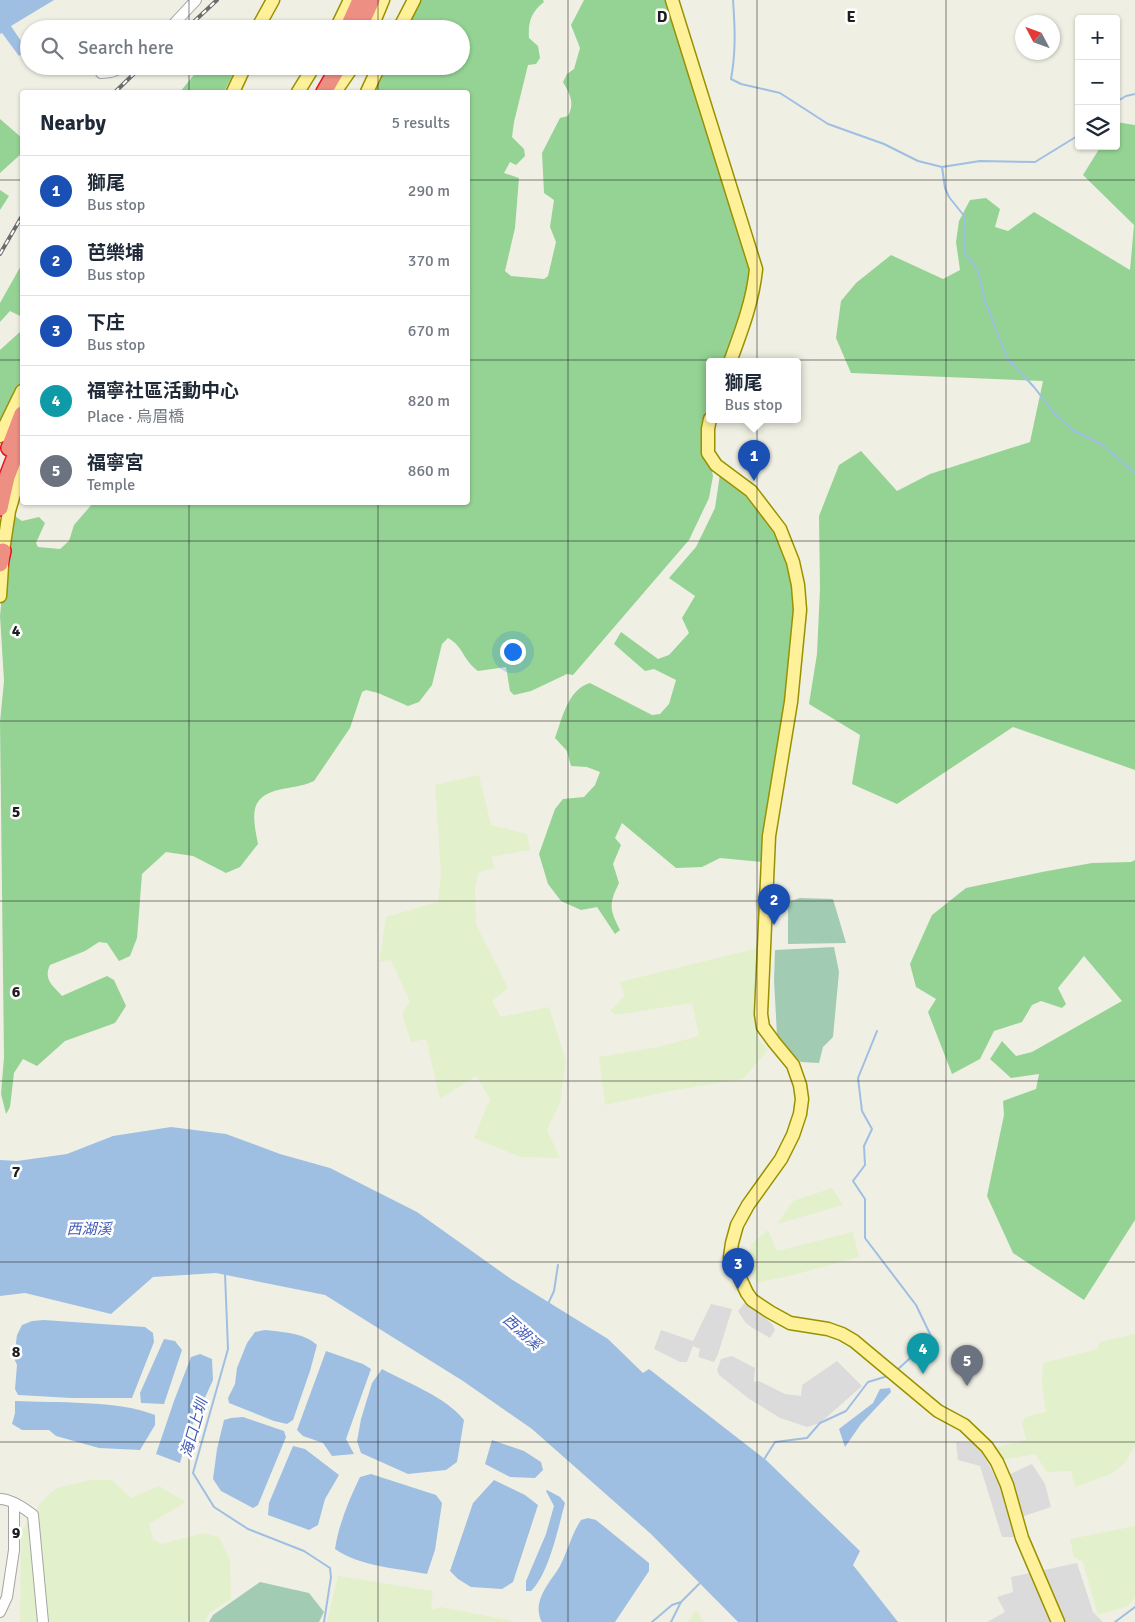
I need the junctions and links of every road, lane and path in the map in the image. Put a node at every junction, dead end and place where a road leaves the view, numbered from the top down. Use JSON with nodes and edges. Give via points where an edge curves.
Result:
{"nodes":[{"id":1,"x":196,"y":0,"type":"edge"},
{"id":2,"x":353,"y":0,"type":"edge"},
{"id":3,"x":414,"y":0,"type":"edge"},
{"id":4,"x":672,"y":0,"type":"edge"},
{"id":5,"x":273,"y":1,"type":"edge"},
{"id":6,"x":377,"y":1,"type":"edge"},
{"id":7,"x":177,"y":20,"type":"edge"},
{"id":8,"x":264,"y":20,"type":"edge"},
{"id":9,"x":341,"y":20,"type":"edge"},
{"id":10,"x":349,"y":20,"type":"edge"},
{"id":11,"x":365,"y":20,"type":"edge"},
{"id":12,"x":373,"y":20,"type":"edge"},
{"id":13,"x":403,"y":20,"type":"edge"},
{"id":14,"x":234,"y":75,"type":"edge"},
{"id":15,"x":241,"y":75,"type":"edge"},
{"id":16,"x":308,"y":75,"type":"edge"},
{"id":17,"x":323,"y":75,"type":"edge"},
{"id":18,"x":334,"y":75,"type":"edge"},
{"id":19,"x":347,"y":75,"type":"edge"},
{"id":20,"x":375,"y":75,"type":"edge"},
{"id":21,"x":227,"y":90,"type":"edge"},
{"id":22,"x":234,"y":90,"type":"edge"},
{"id":23,"x":299,"y":90,"type":"edge"},
{"id":24,"x":314,"y":90,"type":"edge"},
{"id":25,"x":325,"y":90,"type":"edge"},
{"id":26,"x":336,"y":90,"type":"edge"},
{"id":27,"x":368,"y":90,"type":"edge"},
{"id":28,"x":731,"y":358,"type":"edge"},
{"id":29,"x":20,"y":395,"type":"edge"},
{"id":30,"x":20,"y":419,"type":"edge"},
{"id":31,"x":709,"y":423,"type":"edge"},
{"id":32,"x":0,"y":436,"type":"edge"},
{"id":33,"x":20,"y":443,"type":"edge"},
{"id":34,"x":0,"y":471,"type":"edge"},
{"id":35,"x":20,"y":475,"type":"edge"},
{"id":36,"x":0,"y":508,"type":"edge"},
{"id":37,"x":1,"y":557,"type":"edge"},
{"id":38,"x":0,"y":596,"type":"edge"},
{"id":39,"x":0,"y":1500,"type":"edge"},
{"id":40,"x":14,"y":1503,"type":"junction"},
{"id":41,"x":0,"y":1612,"type":"edge"},
{"id":42,"x":42,"y":1622,"type":"edge"},
{"id":43,"x":1058,"y":1622,"type":"edge"}],
"edges":[{"from":1,"to":7,"type":"street"},
{"from":2,"to":9,"type":"main road"},
{"from":2,"to":10,"type":"highway"},
{"from":3,"to":13,"type":"main road"},
{"from":4,"to":28,"type":"main road","via":[[756,269],[743,326]]},
{"from":5,"to":8,"type":"main road"},
{"from":6,"to":11,"type":"highway"},
{"from":6,"to":12,"type":"main road"},
{"from":14,"to":21,"type":"main road"},
{"from":15,"to":22,"type":"main road"},
{"from":16,"to":23,"type":"main road"},
{"from":17,"to":24,"type":"highway"},
{"from":18,"to":25,"type":"highway"},
{"from":19,"to":26,"type":"main road"},
{"from":20,"to":27,"type":"main road"},
{"from":29,"to":32,"type":"main road"},
{"from":30,"to":34,"type":"highway"},
{"from":31,"to":43,"type":"main road","via":[[708,453],[716,465],[751,491],[780,529],[793,562],[800,610],[791,702],[769,836],[761,1014],[768,1034],[793,1064],[802,1099],[793,1135],[737,1225],[730,1257],[752,1300],[790,1323],[828,1329],[854,1341],[938,1411],[964,1425],[976,1436],[992,1455],[1007,1485],[1022,1538]]},
{"from":33,"to":36,"type":"highway"},
{"from":35,"to":37,"type":"main road","via":[[9,511]]},
{"from":37,"to":38,"type":"main road"},
{"from":39,"to":40,"type":"street"},
{"from":40,"to":41,"type":"street","via":[[14,1550],[7,1597]]},
{"from":40,"to":42,"type":"street","via":[[33,1515]]}]}
